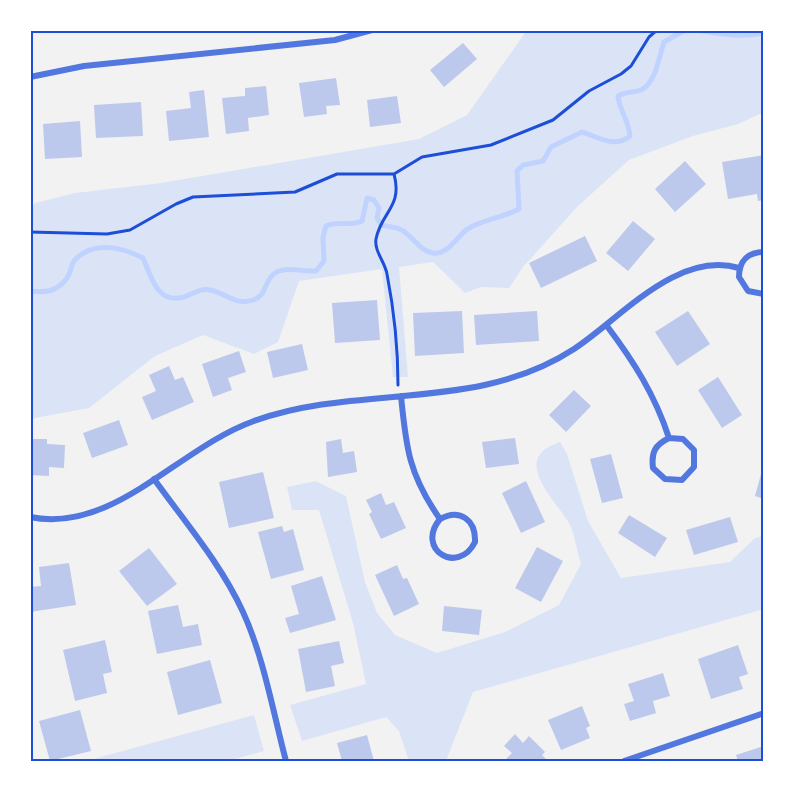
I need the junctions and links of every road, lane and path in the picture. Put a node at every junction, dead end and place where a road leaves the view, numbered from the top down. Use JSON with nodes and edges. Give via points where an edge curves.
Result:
{"nodes":[{"id":1,"x":372,"y":30,"type":"edge"},
{"id":2,"x":657,"y":30,"type":"edge"},
{"id":3,"x":30,"y":77,"type":"edge"},
{"id":4,"x":394,"y":174,"type":"junction"},
{"id":5,"x":30,"y":232,"type":"edge"},
{"id":6,"x":764,"y":252,"type":"edge"},
{"id":7,"x":739,"y":268,"type":"junction"},
{"id":8,"x":764,"y":294,"type":"edge"},
{"id":9,"x":607,"y":326,"type":"junction"},
{"id":10,"x":401,"y":396,"type":"junction"},
{"id":11,"x":669,"y":438,"type":"junction"},
{"id":12,"x":154,"y":479,"type":"junction"},
{"id":13,"x":30,"y":517,"type":"edge"},
{"id":14,"x":440,"y":519,"type":"junction"},
{"id":15,"x":764,"y":713,"type":"edge"},
{"id":16,"x":286,"y":761,"type":"edge"},
{"id":17,"x":624,"y":761,"type":"edge"}],
"edges":[{"from":1,"to":3,"type":"street","via":[[335,40],[84,66]]},
{"from":2,"to":4,"type":"path","via":[[631,66],[553,120],[491,145],[422,157]]},
{"from":4,"to":5,"type":"path","via":[[338,174],[295,192],[193,197],[130,230],[107,234]]},
{"from":4,"to":10,"type":"path","via":[[396,195],[378,232],[376,248],[387,272]]},
{"from":6,"to":7,"type":"street","via":[[748,255]]},
{"from":7,"to":8,"type":"street","via":[[742,285],[748,291]]},
{"from":7,"to":9,"type":"street","via":[[712,266],[674,278],[636,300]]},
{"from":9,"to":10,"type":"street","via":[[560,358],[514,379],[458,392]]},
{"from":9,"to":11,"type":"street","via":[[653,394]]},
{"from":10,"to":12,"type":"street","via":[[313,405],[254,421],[206,443]]},
{"from":10,"to":14,"type":"street","via":[[412,469],[420,490]]},
{"from":11,"to":11,"type":"street","via":[[653,451],[653,468],[665,479],[682,480],[694,467],[694,450],[683,440]]},
{"from":12,"to":13,"type":"street","via":[[129,497],[83,516]]},
{"from":12,"to":16,"type":"street","via":[[220,571],[243,612]]},
{"from":14,"to":14,"type":"street","via":[[433,526],[434,547],[446,557],[465,555],[475,542],[472,524],[453,514]]},
{"from":15,"to":17,"type":"street"}]}
